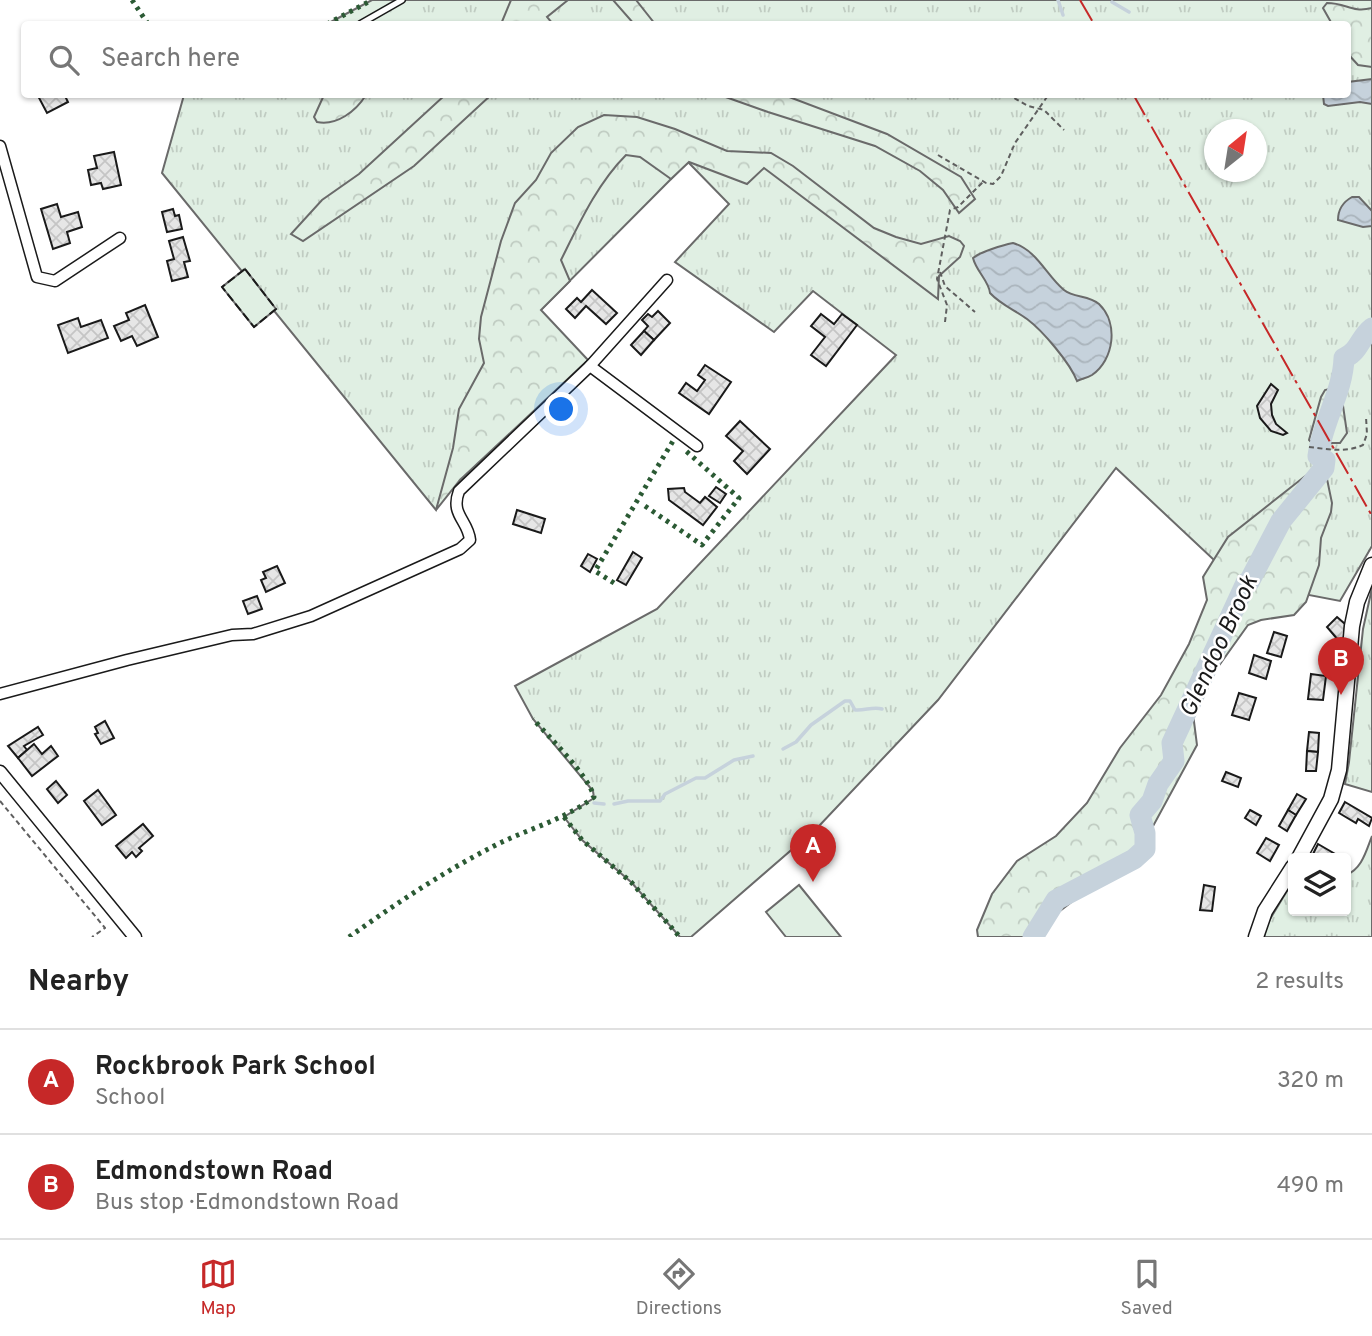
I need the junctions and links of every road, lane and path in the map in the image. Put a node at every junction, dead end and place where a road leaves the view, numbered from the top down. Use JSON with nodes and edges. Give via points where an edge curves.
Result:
{"nodes":[{"id":1,"x":402,"y":0,"type":"edge"},
{"id":2,"x":365,"y":21,"type":"edge"},
{"id":3,"x":1014,"y":98,"type":"edge"},
{"id":4,"x":1046,"y":98,"type":"edge"},
{"id":5,"x":1039,"y":109,"type":"junction"},
{"id":6,"x":1064,"y":130,"type":"dead end"},
{"id":7,"x":0,"y":146,"type":"edge"},
{"id":8,"x":938,"y":155,"type":"dead end"},
{"id":9,"x":983,"y":182,"type":"junction"},
{"id":10,"x":120,"y":238,"type":"dead end"},
{"id":11,"x":939,"y":268,"type":"junction"},
{"id":12,"x":667,"y":280,"type":"dead end"},
{"id":13,"x":975,"y":312,"type":"dead end"},
{"id":14,"x":945,"y":322,"type":"dead end"},
{"id":15,"x":590,"y":366,"type":"junction"},
{"id":16,"x":1366,"y":417,"type":"dead end"},
{"id":17,"x":697,"y":446,"type":"dead end"},
{"id":18,"x":1309,"y":447,"type":"dead end"},
{"id":19,"x":1372,"y":565,"type":"edge"},
{"id":20,"x":0,"y":694,"type":"edge"},
{"id":21,"x":0,"y":772,"type":"edge"},
{"id":22,"x":0,"y":801,"type":"edge"},
{"id":23,"x":1302,"y":853,"type":"edge"},
{"id":24,"x":1288,"y":875,"type":"edge"},
{"id":25,"x":92,"y":937,"type":"edge"},
{"id":26,"x":135,"y":937,"type":"edge"},
{"id":27,"x":1256,"y":937,"type":"edge"}],
"edges":[{"from":1,"to":2,"type":"lane"},
{"from":3,"to":5,"type":"path"},
{"from":4,"to":5,"type":"path"},
{"from":5,"to":6,"type":"path"},
{"from":5,"to":9,"type":"path","via":[[1015,143],[1002,176],[993,184]]},
{"from":7,"to":10,"type":"street","via":[[37,277],[55,281]]},
{"from":8,"to":9,"type":"path"},
{"from":9,"to":11,"type":"path","via":[[950,210]]},
{"from":11,"to":13,"type":"path","via":[[945,286]]},
{"from":11,"to":14,"type":"path","via":[[937,279],[947,306]]},
{"from":12,"to":15,"type":"street"},
{"from":15,"to":17,"type":"street"},
{"from":15,"to":20,"type":"street","via":[[459,491],[455,502],[470,540],[460,549],[311,616]]},
{"from":16,"to":18,"type":"path","via":[[1363,445],[1332,450]]},
{"from":19,"to":23,"type":"main road","via":[[1352,626],[1339,770],[1331,799]]},
{"from":21,"to":26,"type":"street"},
{"from":22,"to":25,"type":"path","via":[[105,928]]},
{"from":24,"to":27,"type":"main road","via":[[1265,911]]}]}
